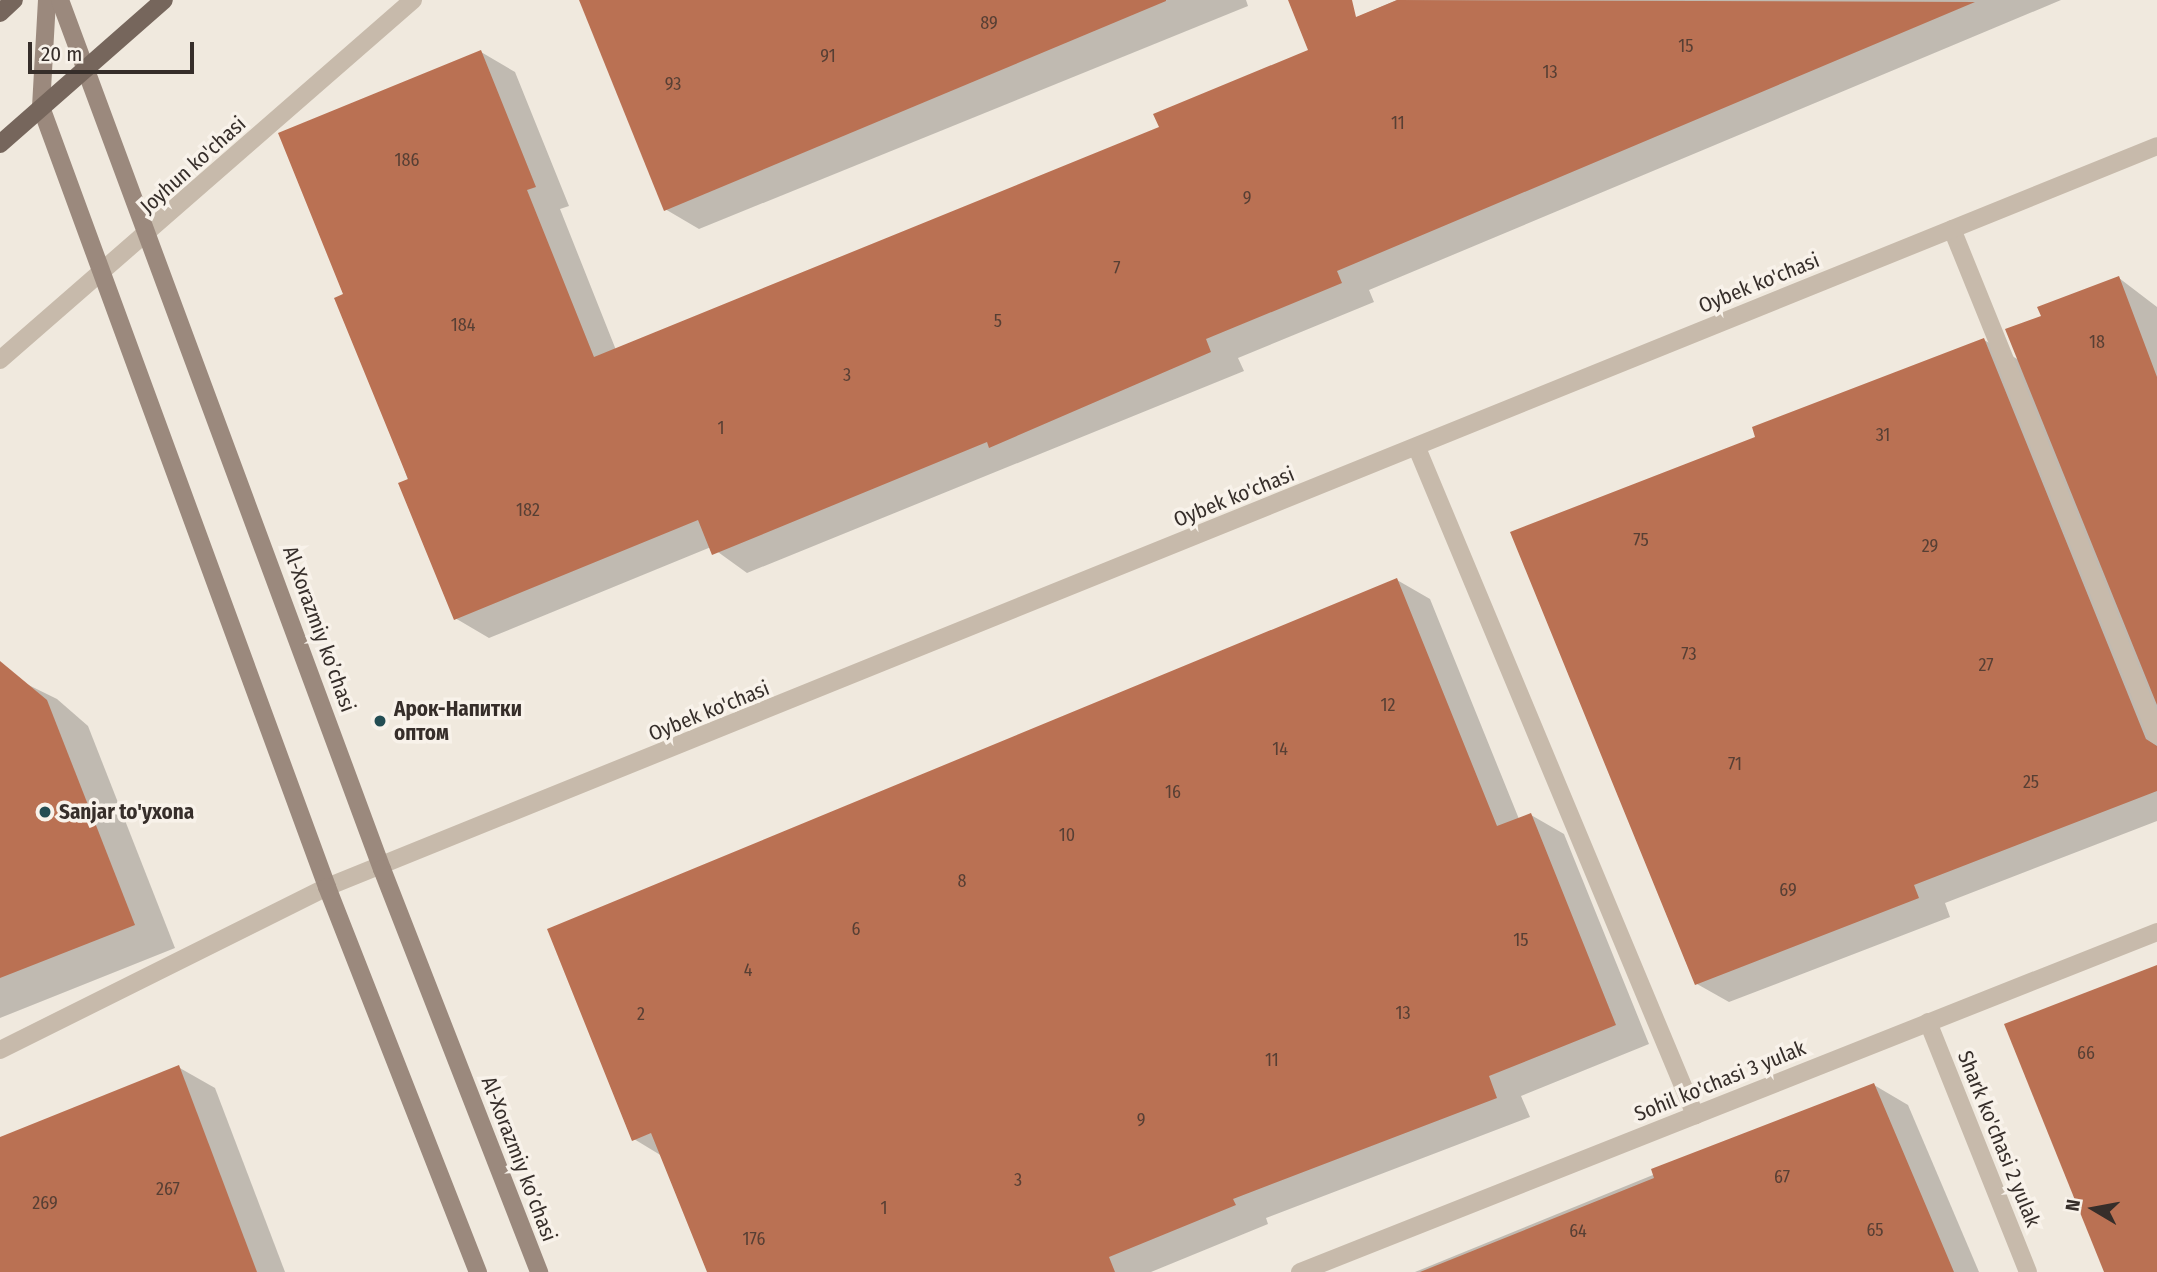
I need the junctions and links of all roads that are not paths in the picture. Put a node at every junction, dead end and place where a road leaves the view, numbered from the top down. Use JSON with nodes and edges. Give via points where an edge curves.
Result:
{"nodes":[{"id":1,"x":14,"y":0,"type":"edge"},
{"id":2,"x":47,"y":0,"type":"edge"},
{"id":3,"x":60,"y":0,"type":"edge"},
{"id":4,"x":164,"y":0,"type":"edge"},
{"id":5,"x":412,"y":0,"type":"edge"},
{"id":6,"x":0,"y":13,"type":"edge"},
{"id":7,"x":85,"y":68,"type":"junction"},
{"id":8,"x":41,"y":107,"type":"junction"},
{"id":9,"x":0,"y":144,"type":"edge"},
{"id":10,"x":2157,"y":146,"type":"edge"},
{"id":11,"x":1952,"y":229,"type":"junction"},
{"id":12,"x":149,"y":235,"type":"junction"},
{"id":13,"x":103,"y":272,"type":"junction"},
{"id":14,"x":0,"y":360,"type":"edge"},
{"id":15,"x":1417,"y":448,"type":"junction"},
{"id":16,"x":2157,"y":735,"type":"edge"},
{"id":17,"x":382,"y":869,"type":"junction"},
{"id":18,"x":327,"y":887,"type":"junction"},
{"id":19,"x":2157,"y":932,"type":"edge"},
{"id":20,"x":1928,"y":1023,"type":"junction"},
{"id":21,"x":0,"y":1050,"type":"edge"},
{"id":22,"x":1695,"y":1115,"type":"junction"},
{"id":23,"x":1338,"y":1265,"type":"edge"},
{"id":24,"x":478,"y":1272,"type":"edge"},
{"id":25,"x":539,"y":1272,"type":"edge"},
{"id":26,"x":1300,"y":1272,"type":"edge"},
{"id":27,"x":2028,"y":1272,"type":"edge"}],
"edges":[{"from":1,"to":6,"type":"main road"},
{"from":2,"to":8,"type":"main road"},
{"from":3,"to":7,"type":"main road","name":"Al-Xorazmiy ko’chasi"},
{"from":4,"to":7,"type":"main road"},
{"from":5,"to":12,"type":"street","name":"Joyhun ko'chasi"},
{"from":7,"to":8,"type":"main road"},
{"from":7,"to":12,"type":"main road","name":"Al-Xorazmiy ko’chasi"},
{"from":8,"to":9,"type":"main road"},
{"from":8,"to":13,"type":"main road"},
{"from":10,"to":11,"type":"street","name":"Oybek ko'chasi"},
{"from":11,"to":15,"type":"street","name":"Oybek ko'chasi"},
{"from":11,"to":16,"type":"street"},
{"from":12,"to":13,"type":"street","name":"Joyhun ko'chasi"},
{"from":12,"to":17,"type":"main road","name":"Al-Xorazmiy ko’chasi"},
{"from":13,"to":14,"type":"street","name":"Joyhun ko'chasi"},
{"from":13,"to":18,"type":"main road"},
{"from":15,"to":17,"type":"street","name":"Oybek ko'chasi"},
{"from":15,"to":22,"type":"street"},
{"from":17,"to":18,"type":"street","name":"Oybek ko'chasi"},
{"from":17,"to":25,"type":"main road","name":"Al-Xorazmiy ko’chasi"},
{"from":18,"to":21,"type":"street","name":"Oybek ko'chasi"},
{"from":18,"to":24,"type":"main road"},
{"from":19,"to":20,"type":"street","name":"Sohil ko'chasi 3 yulak"},
{"from":20,"to":22,"type":"street","name":"Sohil ko'chasi 3 yulak"},
{"from":20,"to":27,"type":"street","name":"Shark ko'chasi 2 yulak"},
{"from":22,"to":23,"type":"street","name":"Sohil ko'chasi 3 yulak"},
{"from":23,"to":26,"type":"street","name":"Sohil ko'chasi 3 yulak"}]}
